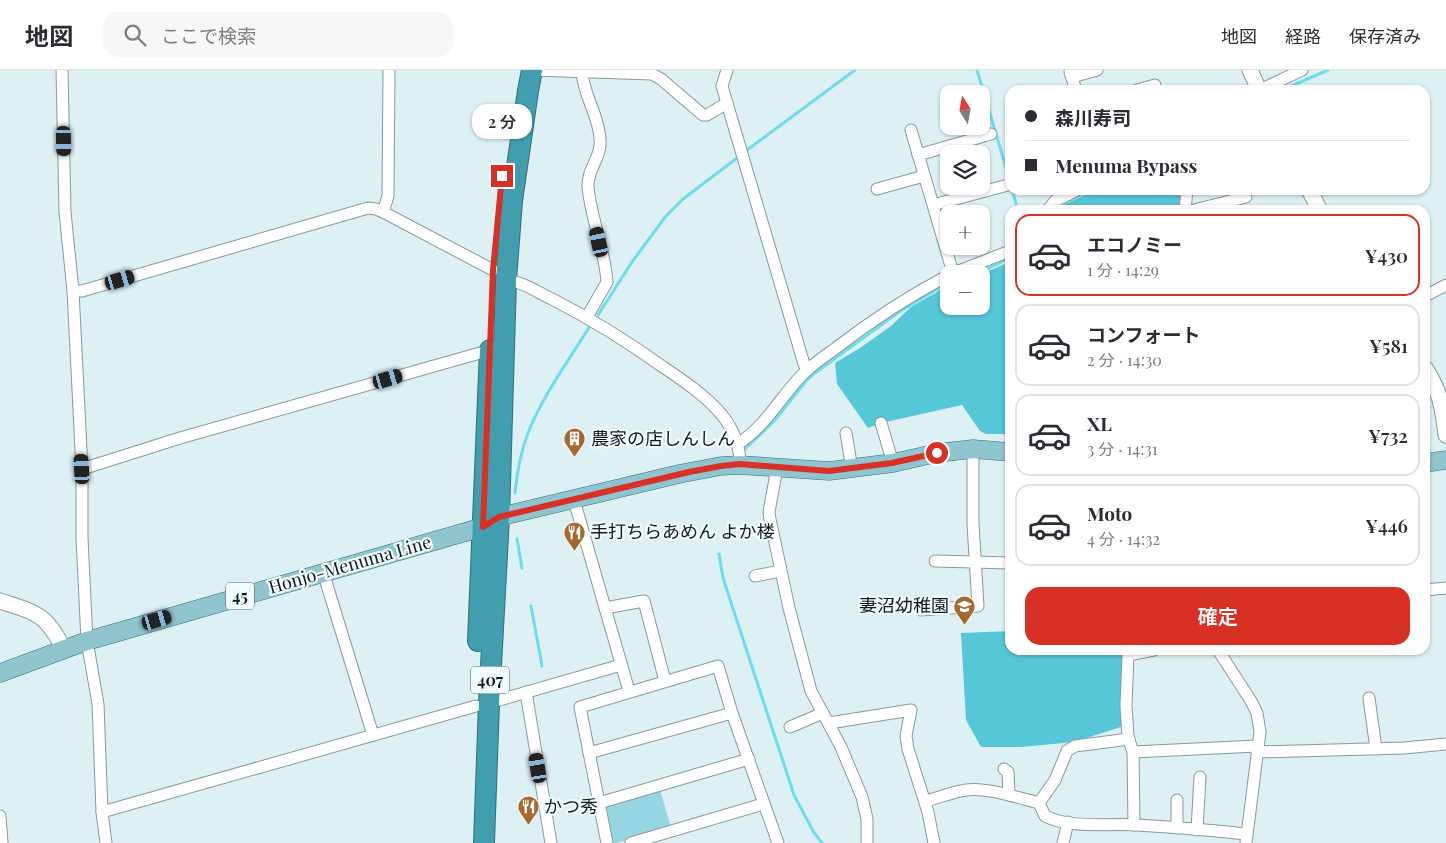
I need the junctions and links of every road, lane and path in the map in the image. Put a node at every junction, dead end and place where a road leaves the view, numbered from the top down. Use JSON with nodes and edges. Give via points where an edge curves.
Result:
{"nodes":[{"id":1,"x":62,"y":70,"type":"edge"},
{"id":2,"x":389,"y":70,"type":"edge"},
{"id":3,"x":518,"y":70,"type":"edge"},
{"id":4,"x":532,"y":70,"type":"edge"},
{"id":5,"x":727,"y":70,"type":"edge"},
{"id":6,"x":1097,"y":70,"type":"edge"},
{"id":7,"x":1250,"y":70,"type":"edge"},
{"id":8,"x":1302,"y":70,"type":"edge"},
{"id":9,"x":582,"y":73,"type":"junction"},
{"id":10,"x":1071,"y":74,"type":"edge"},
{"id":11,"x":1258,"y":85,"type":"edge"},
{"id":12,"x":1270,"y":85,"type":"edge"},
{"id":13,"x":726,"y":103,"type":"junction"},
{"id":14,"x":911,"y":130,"type":"dead end"},
{"id":15,"x":991,"y":134,"type":"dead end"},
{"id":16,"x":918,"y":155,"type":"junction"},
{"id":17,"x":924,"y":176,"type":"junction"},
{"id":18,"x":1005,"y":186,"type":"edge"},
{"id":19,"x":877,"y":189,"type":"dead end"},
{"id":20,"x":1067,"y":195,"type":"edge"},
{"id":21,"x":1246,"y":197,"type":"dead end"},
{"id":22,"x":933,"y":205,"type":"junction"},
{"id":23,"x":1052,"y":205,"type":"edge"},
{"id":24,"x":1214,"y":205,"type":"edge"},
{"id":25,"x":383,"y":212,"type":"junction"},
{"id":26,"x":1005,"y":253,"type":"edge"},
{"id":27,"x":949,"y":265,"type":"edge"},
{"id":28,"x":974,"y":265,"type":"edge"},
{"id":29,"x":500,"y":275,"type":"junction"},
{"id":30,"x":940,"y":280,"type":"edge"},
{"id":31,"x":1446,"y":285,"type":"edge"},
{"id":32,"x":73,"y":291,"type":"junction"},
{"id":33,"x":1430,"y":293,"type":"edge"},
{"id":34,"x":587,"y":316,"type":"junction"},
{"id":35,"x":490,"y":353,"type":"junction"},
{"id":36,"x":807,"y":370,"type":"junction"},
{"id":37,"x":1430,"y":377,"type":"edge"},
{"id":38,"x":881,"y":423,"type":"dead end"},
{"id":39,"x":846,"y":433,"type":"dead end"},
{"id":40,"x":1446,"y":436,"type":"edge"},
{"id":41,"x":738,"y":444,"type":"junction"},
{"id":42,"x":973,"y":449,"type":"junction"},
{"id":43,"x":1005,"y":452,"type":"edge"},
{"id":44,"x":1446,"y":460,"type":"edge"},
{"id":45,"x":1430,"y":462,"type":"edge"},
{"id":46,"x":892,"y":463,"type":"junction"},
{"id":47,"x":740,"y":464,"type":"junction"},
{"id":48,"x":777,"y":468,"type":"junction"},
{"id":49,"x":82,"y":469,"type":"junction"},
{"id":50,"x":852,"y":469,"type":"junction"},
{"id":51,"x":574,"y":500,"type":"junction"},
{"id":52,"x":491,"y":522,"type":"junction"},
{"id":53,"x":762,"y":544,"type":"dead end"},
{"id":54,"x":775,"y":545,"type":"junction"},
{"id":55,"x":935,"y":561,"type":"dead end"},
{"id":56,"x":976,"y":562,"type":"junction"},
{"id":57,"x":1005,"y":563,"type":"edge"},
{"id":58,"x":780,"y":571,"type":"junction"},
{"id":59,"x":323,"y":572,"type":"junction"},
{"id":60,"x":755,"y":576,"type":"dead end"},
{"id":61,"x":1446,"y":588,"type":"edge"},
{"id":62,"x":1430,"y":590,"type":"edge"},
{"id":63,"x":0,"y":601,"type":"edge"},
{"id":64,"x":605,"y":608,"type":"junction"},
{"id":65,"x":921,"y":610,"type":"dead end"},
{"id":66,"x":87,"y":641,"type":"junction"},
{"id":67,"x":64,"y":649,"type":"junction"},
{"id":68,"x":1130,"y":655,"type":"edge"},
{"id":69,"x":1221,"y":655,"type":"edge"},
{"id":70,"x":621,"y":665,"type":"junction"},
{"id":71,"x":0,"y":674,"type":"edge"},
{"id":72,"x":666,"y":681,"type":"junction"},
{"id":73,"x":629,"y":691,"type":"junction"},
{"id":74,"x":526,"y":692,"type":"junction"},
{"id":75,"x":1369,"y":698,"type":"dead end"},
{"id":76,"x":482,"y":704,"type":"junction"},
{"id":77,"x":732,"y":714,"type":"junction"},
{"id":78,"x":826,"y":718,"type":"junction"},
{"id":79,"x":790,"y":727,"type":"dead end"},
{"id":80,"x":373,"y":735,"type":"junction"},
{"id":81,"x":1129,"y":739,"type":"junction"},
{"id":82,"x":1446,"y":744,"type":"edge"},
{"id":83,"x":1376,"y":748,"type":"junction"},
{"id":84,"x":1257,"y":749,"type":"junction"},
{"id":85,"x":1133,"y":752,"type":"junction"},
{"id":86,"x":589,"y":753,"type":"junction"},
{"id":87,"x":749,"y":759,"type":"junction"},
{"id":88,"x":1004,"y":769,"type":"dead end"},
{"id":89,"x":1200,"y":777,"type":"dead end"},
{"id":90,"x":1009,"y":795,"type":"junction"},
{"id":91,"x":1177,"y":800,"type":"dead end"},
{"id":92,"x":925,"y":801,"type":"junction"},
{"id":93,"x":599,"y":803,"type":"junction"},
{"id":94,"x":1039,"y":803,"type":"junction"},
{"id":95,"x":763,"y":804,"type":"junction"},
{"id":96,"x":102,"y":812,"type":"junction"},
{"id":97,"x":0,"y":816,"type":"edge"},
{"id":98,"x":1068,"y":822,"type":"junction"},
{"id":99,"x":1134,"y":825,"type":"junction"},
{"id":100,"x":1177,"y":828,"type":"junction"},
{"id":101,"x":1197,"y":830,"type":"junction"},
{"id":102,"x":1213,"y":830,"type":"junction"},
{"id":103,"x":1246,"y":838,"type":"edge"},
{"id":104,"x":2,"y":843,"type":"edge"},
{"id":105,"x":106,"y":843,"type":"edge"},
{"id":106,"x":470,"y":843,"type":"edge"},
{"id":107,"x":484,"y":843,"type":"edge"},
{"id":108,"x":551,"y":843,"type":"edge"},
{"id":109,"x":605,"y":843,"type":"edge"},
{"id":110,"x":631,"y":843,"type":"edge"},
{"id":111,"x":778,"y":843,"type":"edge"},
{"id":112,"x":867,"y":843,"type":"edge"},
{"id":113,"x":934,"y":843,"type":"edge"},
{"id":114,"x":1063,"y":843,"type":"edge"},
{"id":115,"x":1212,"y":843,"type":"edge"}],
"edges":[{"from":1,"to":32,"type":"street","via":[[65,212]]},
{"from":2,"to":25,"type":"street","via":[[388,196]]},
{"from":3,"to":29,"type":"highway","number":"407","via":[[504,157]]},
{"from":4,"to":9,"type":"street"},
{"from":4,"to":29,"type":"highway","number":"407"},
{"from":5,"to":13,"type":"street","via":[[722,86]]},
{"from":6,"to":10,"type":"street"},
{"from":7,"to":11,"type":"main road"},
{"from":8,"to":12,"type":"street"},
{"from":9,"to":13,"type":"street","via":[[657,76],[703,115]]},
{"from":9,"to":34,"type":"street","via":[[601,141],[590,170],[588,187],[607,282]]},
{"from":13,"to":36,"type":"street"},
{"from":14,"to":16,"type":"street"},
{"from":15,"to":16,"type":"street"},
{"from":16,"to":17,"type":"street"},
{"from":17,"to":19,"type":"street"},
{"from":17,"to":22,"type":"street"},
{"from":18,"to":22,"type":"street"},
{"from":20,"to":23,"type":"street"},
{"from":21,"to":24,"type":"street"},
{"from":22,"to":27,"type":"street"},
{"from":25,"to":29,"type":"street"},
{"from":25,"to":32,"type":"street","via":[[368,208]]},
{"from":26,"to":28,"type":"street"},
{"from":29,"to":34,"type":"street"},
{"from":29,"to":35,"type":"highway","number":"407"},
{"from":29,"to":52,"type":"highway","number":"407"},
{"from":30,"to":36,"type":"street","via":[[886,312]]},
{"from":31,"to":33,"type":"street"},
{"from":32,"to":49,"type":"street"},
{"from":34,"to":41,"type":"street","via":[[701,394],[723,416]]},
{"from":35,"to":49,"type":"street","via":[[480,353],[180,438]]},
{"from":35,"to":52,"type":"highway","number":"407"},
{"from":36,"to":41,"type":"street","via":[[767,418]]},
{"from":37,"to":40,"type":"main road","via":[[1442,403]]},
{"from":38,"to":46,"type":"street"},
{"from":39,"to":50,"type":"street"},
{"from":41,"to":47,"type":"street"},
{"from":42,"to":43,"type":"main road","name":"Honjo-Menuma Line"},
{"from":42,"to":46,"type":"main road","name":"Honjo-Menuma Line"},
{"from":42,"to":56,"type":"street"},
{"from":44,"to":45,"type":"main road"},
{"from":46,"to":50,"type":"main road","name":"Honjo-Menuma Line"},
{"from":47,"to":48,"type":"main road","name":"Honjo-Menuma Line"},
{"from":47,"to":51,"type":"main road","name":"Honjo-Menuma Line","via":[[699,469]]},
{"from":48,"to":50,"type":"main road","name":"Honjo-Menuma Line"},
{"from":48,"to":54,"type":"street","via":[[769,512]]},
{"from":49,"to":66,"type":"street"},
{"from":51,"to":52,"type":"main road","name":"Honjo-Menuma Line"},
{"from":51,"to":64,"type":"street"},
{"from":52,"to":59,"type":"main road","name":"Honjo-Menuma Line","number":"45"},
{"from":52,"to":76,"type":"highway","number":"407"},
{"from":53,"to":54,"type":"street"},
{"from":54,"to":58,"type":"street"},
{"from":55,"to":56,"type":"street"},
{"from":56,"to":57,"type":"street"},
{"from":56,"to":65,"type":"street","via":[[978,606]]},
{"from":58,"to":60,"type":"street"},
{"from":58,"to":78,"type":"street","via":[[812,691]]},
{"from":59,"to":66,"type":"main road","name":"Honjo-Menuma Line","number":"45"},
{"from":59,"to":80,"type":"street"},
{"from":61,"to":62,"type":"street"},
{"from":63,"to":67,"type":"main road","via":[[44,619]]},
{"from":64,"to":70,"type":"street"},
{"from":64,"to":72,"type":"street","via":[[644,601]]},
{"from":66,"to":67,"type":"main road","name":"Honjo-Menuma Line","number":"45"},
{"from":66,"to":96,"type":"street","via":[[98,704]]},
{"from":67,"to":71,"type":"main road","name":"Honjo-Menuma Line","number":"45"},
{"from":68,"to":81,"type":"street","via":[[1126,706]]},
{"from":69,"to":84,"type":"street","via":[[1257,714],[1260,732]]},
{"from":70,"to":73,"type":"street"},
{"from":70,"to":74,"type":"street"},
{"from":72,"to":73,"type":"street"},
{"from":72,"to":77,"type":"street","via":[[718,666]]},
{"from":73,"to":86,"type":"street","via":[[580,707]]},
{"from":74,"to":76,"type":"street"},
{"from":74,"to":108,"type":"street"},
{"from":75,"to":83,"type":"street"},
{"from":76,"to":80,"type":"street"},
{"from":76,"to":106,"type":"highway","number":"407"},
{"from":76,"to":107,"type":"highway","number":"407"},
{"from":77,"to":86,"type":"street"},
{"from":77,"to":87,"type":"street"},
{"from":78,"to":79,"type":"street"},
{"from":78,"to":92,"type":"street","via":[[910,710],[906,736]]},
{"from":78,"to":112,"type":"street","via":[[862,797],[867,819]]},
{"from":80,"to":96,"type":"street"},
{"from":81,"to":85,"type":"street"},
{"from":81,"to":94,"type":"street","via":[[1075,746],[1067,751]]},
{"from":82,"to":83,"type":"street"},
{"from":83,"to":84,"type":"street"},
{"from":84,"to":85,"type":"street"},
{"from":84,"to":103,"type":"street"},
{"from":85,"to":99,"type":"street"},
{"from":86,"to":93,"type":"street"},
{"from":87,"to":93,"type":"street"},
{"from":87,"to":95,"type":"street"},
{"from":88,"to":90,"type":"street","via":[[1008,772]]},
{"from":89,"to":101,"type":"street"},
{"from":90,"to":92,"type":"street","via":[[972,789]]},
{"from":90,"to":94,"type":"street"},
{"from":91,"to":100,"type":"street"},
{"from":92,"to":113,"type":"street"},
{"from":93,"to":109,"type":"street"},
{"from":94,"to":98,"type":"street","via":[[1045,816]]},
{"from":95,"to":110,"type":"street"},
{"from":95,"to":111,"type":"street"},
{"from":96,"to":105,"type":"street"},
{"from":97,"to":104,"type":"street"},
{"from":98,"to":99,"type":"street"},
{"from":98,"to":114,"type":"street"},
{"from":99,"to":100,"type":"street"},
{"from":100,"to":101,"type":"street"},
{"from":101,"to":102,"type":"street"},
{"from":102,"to":103,"type":"street"},
{"from":102,"to":115,"type":"street"}]}
